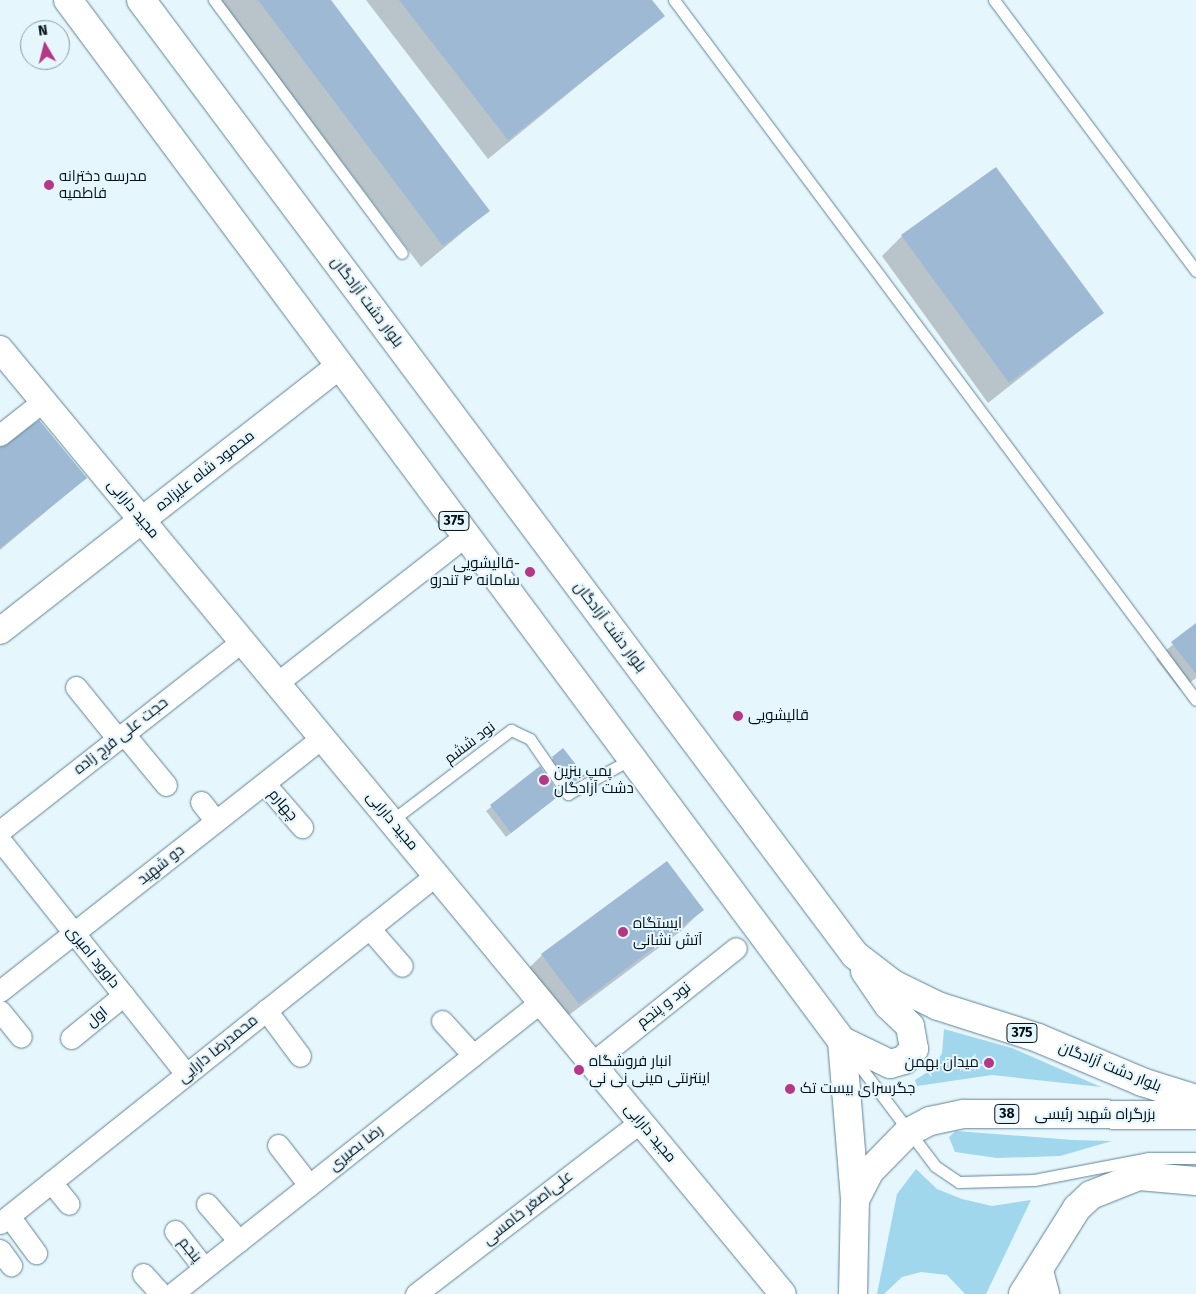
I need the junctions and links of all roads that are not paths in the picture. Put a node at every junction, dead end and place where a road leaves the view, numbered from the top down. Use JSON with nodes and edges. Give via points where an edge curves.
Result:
{"nodes":[{"id":1,"x":68,"y":0,"type":"edge"},
{"id":2,"x":141,"y":0,"type":"edge"},
{"id":3,"x":214,"y":0,"type":"edge"},
{"id":4,"x":674,"y":0,"type":"edge"},
{"id":5,"x":994,"y":0,"type":"edge"},
{"id":6,"x":402,"y":253,"type":"dead end"},
{"id":7,"x":1196,"y":271,"type":"edge"},
{"id":8,"x":0,"y":349,"type":"edge"},
{"id":9,"x":339,"y":366,"type":"junction"},
{"id":10,"x":43,"y":401,"type":"junction"},
{"id":11,"x":0,"y":434,"type":"edge"},
{"id":12,"x":142,"y":520,"type":"junction"},
{"id":13,"x":465,"y":536,"type":"junction"},
{"id":14,"x":0,"y":631,"type":"edge"},
{"id":15,"x":242,"y":641,"type":"junction"},
{"id":16,"x":277,"y":683,"type":"junction"},
{"id":17,"x":76,"y":687,"type":"dead end"},
{"id":18,"x":1196,"y":700,"type":"edge"},
{"id":19,"x":121,"y":736,"type":"junction"},
{"id":20,"x":322,"y":738,"type":"junction"},
{"id":21,"x":630,"y":759,"type":"junction"},
{"id":22,"x":265,"y":784,"type":"junction"},
{"id":23,"x":166,"y":785,"type":"dead end"},
{"id":24,"x":201,"y":802,"type":"dead end"},
{"id":25,"x":216,"y":821,"type":"junction"},
{"id":26,"x":391,"y":821,"type":"junction"},
{"id":27,"x":302,"y":827,"type":"dead end"},
{"id":28,"x":0,"y":831,"type":"edge"},
{"id":29,"x":0,"y":840,"type":"edge"},
{"id":30,"x":436,"y":875,"type":"junction"},
{"id":31,"x":369,"y":928,"type":"junction"},
{"id":32,"x":74,"y":933,"type":"junction"},
{"id":33,"x":736,"y":948,"type":"dead end"},
{"id":34,"x":855,"y":955,"type":"junction"},
{"id":35,"x":402,"y":966,"type":"dead end"},
{"id":36,"x":0,"y":991,"type":"edge"},
{"id":37,"x":124,"y":995,"type":"junction"},
{"id":38,"x":541,"y":1002,"type":"junction"},
{"id":39,"x":266,"y":1010,"type":"junction"},
{"id":40,"x":0,"y":1011,"type":"edge"},
{"id":41,"x":442,"y":1021,"type":"dead end"},
{"id":42,"x":21,"y":1037,"type":"dead end"},
{"id":43,"x":71,"y":1038,"type":"dead end"},
{"id":44,"x":842,"y":1041,"type":"junction"},
{"id":45,"x":472,"y":1055,"type":"junction"},
{"id":46,"x":300,"y":1056,"type":"dead end"},
{"id":47,"x":592,"y":1063,"type":"junction"},
{"id":48,"x":186,"y":1074,"type":"junction"},
{"id":49,"x":1196,"y":1099,"type":"edge"},
{"id":50,"x":1196,"y":1116,"type":"edge"},
{"id":51,"x":640,"y":1122,"type":"junction"},
{"id":52,"x":907,"y":1133,"type":"junction"},
{"id":53,"x":278,"y":1145,"type":"dead end"},
{"id":54,"x":1196,"y":1158,"type":"edge"},
{"id":55,"x":1196,"y":1180,"type":"edge"},
{"id":56,"x":51,"y":1182,"type":"junction"},
{"id":57,"x":309,"y":1185,"type":"junction"},
{"id":58,"x":855,"y":1200,"type":"junction"},
{"id":59,"x":69,"y":1204,"type":"dead end"},
{"id":60,"x":207,"y":1204,"type":"dead end"},
{"id":61,"x":4,"y":1219,"type":"edge"},
{"id":62,"x":175,"y":1231,"type":"dead end"},
{"id":63,"x":239,"y":1241,"type":"junction"},
{"id":64,"x":36,"y":1253,"type":"dead end"},
{"id":65,"x":204,"y":1268,"type":"junction"},
{"id":66,"x":143,"y":1274,"type":"dead end"},
{"id":67,"x":1042,"y":1283,"type":"edge"},
{"id":68,"x":161,"y":1294,"type":"edge"},
{"id":69,"x":172,"y":1294,"type":"edge"},
{"id":70,"x":416,"y":1294,"type":"edge"},
{"id":71,"x":783,"y":1294,"type":"edge"},
{"id":72,"x":853,"y":1294,"type":"edge"},
{"id":73,"x":1023,"y":1294,"type":"edge"}],
"edges":[{"from":1,"to":9,"type":"main road","number":"375"},
{"from":2,"to":34,"type":"main road","name":"بلوار دشت آزادگان","number":"375"},
{"from":3,"to":6,"type":"lane"},
{"from":4,"to":18,"type":"lane"},
{"from":5,"to":7,"type":"lane"},
{"from":8,"to":10,"type":"street","name":"مجید دارابی"},
{"from":9,"to":12,"type":"street","name":"محمود شاه علیزاده"},
{"from":9,"to":13,"type":"main road","number":"375"},
{"from":10,"to":11,"type":"street"},
{"from":10,"to":12,"type":"street","name":"مجید دارابی"},
{"from":12,"to":14,"type":"street","name":"محمود شاه علیزاده"},
{"from":12,"to":15,"type":"street","name":"مجید دارابی"},
{"from":13,"to":16,"type":"street"},
{"from":13,"to":21,"type":"main road","number":"375"},
{"from":15,"to":16,"type":"street","name":"مجید دارابی"},
{"from":15,"to":19,"type":"street","name":"حجت علی فرج زاده"},
{"from":16,"to":20,"type":"street","name":"مجید دارابی"},
{"from":17,"to":19,"type":"street"},
{"from":19,"to":23,"type":"street"},
{"from":19,"to":28,"type":"street","name":"حجت علی فرج زاده"},
{"from":20,"to":22,"type":"street","name":"دو شهید"},
{"from":20,"to":26,"type":"street","name":"مجید دارابی"},
{"from":21,"to":26,"type":"lane","name":"نود ششم","via":[[568,794],[530,739],[511,730]]},
{"from":21,"to":44,"type":"main road","number":"375"},
{"from":22,"to":25,"type":"street","name":"دو شهید"},
{"from":22,"to":27,"type":"street","name":"چهارم"},
{"from":24,"to":25,"type":"street"},
{"from":25,"to":32,"type":"street","name":"دو شهید"},
{"from":26,"to":30,"type":"street","name":"مجید دارابی"},
{"from":29,"to":32,"type":"street","name":"داوود امیری"},
{"from":30,"to":31,"type":"street","name":"محمدرضا دارایی"},
{"from":30,"to":38,"type":"street","name":"مجید دارابی"},
{"from":31,"to":35,"type":"street"},
{"from":31,"to":39,"type":"street","name":"محمدرضا دارایی"},
{"from":32,"to":36,"type":"street","name":"دو شهید"},
{"from":32,"to":37,"type":"street","name":"داوود امیری"},
{"from":33,"to":47,"type":"street","name":"نود و پنجم"},
{"from":34,"to":44,"type":"main road","via":[[888,1005],[910,1026],[915,1041],[904,1060],[890,1064]]},
{"from":34,"to":49,"type":"main road","name":"بلوار دشت آزادگان","number":"375","via":[[893,984],[938,1006],[1038,1038],[1142,1082]]},
{"from":37,"to":43,"type":"street","name":"اول"},
{"from":37,"to":48,"type":"street","name":"داوود امیری"},
{"from":38,"to":45,"type":"street","name":"رضا بصیری"},
{"from":38,"to":47,"type":"street","name":"مجید دارابی"},
{"from":39,"to":46,"type":"street"},
{"from":39,"to":48,"type":"street","name":"محمدرضا دارایی"},
{"from":40,"to":42,"type":"street"},
{"from":41,"to":45,"type":"street"},
{"from":44,"to":52,"type":"lane"},
{"from":44,"to":58,"type":"main road"},
{"from":45,"to":57,"type":"street","name":"رضا بصیری"},
{"from":47,"to":51,"type":"street","name":"مجید دارابی"},
{"from":48,"to":56,"type":"street","name":"محمدرضا دارایی"},
{"from":50,"to":52,"type":"main road","name":"بزرگراه شهید رئیسی","number":"38","via":[[964,1114],[930,1121]]},
{"from":51,"to":70,"type":"street","name":"علی‌اصغر خامسی"},
{"from":51,"to":71,"type":"street","name":"مجید دارابی"},
{"from":52,"to":54,"type":"lane","via":[[935,1166],[959,1182],[1034,1180],[1148,1158]]},
{"from":52,"to":58,"type":"main road","name":"بزرگراه شهید رئیسی","number":"38","via":[[868,1172]]},
{"from":53,"to":57,"type":"street"},
{"from":55,"to":67,"type":"main road","via":[[1139,1176],[1091,1195],[1077,1208]]},
{"from":56,"to":59,"type":"street"},
{"from":56,"to":61,"type":"street","name":"محمدرضا دارایی"},
{"from":57,"to":63,"type":"street","name":"رضا بصیری"},
{"from":58,"to":72,"type":"main road","name":"بزرگراه شهید رئیسی","number":"38"},
{"from":60,"to":63,"type":"street"},
{"from":61,"to":64,"type":"street"},
{"from":62,"to":65,"type":"street","name":"پنجم"},
{"from":63,"to":65,"type":"street","name":"رضا بصیری"},
{"from":65,"to":69,"type":"street","name":"رضا بصیری"},
{"from":66,"to":68,"type":"street"},
{"from":67,"to":73,"type":"main road"}]}
